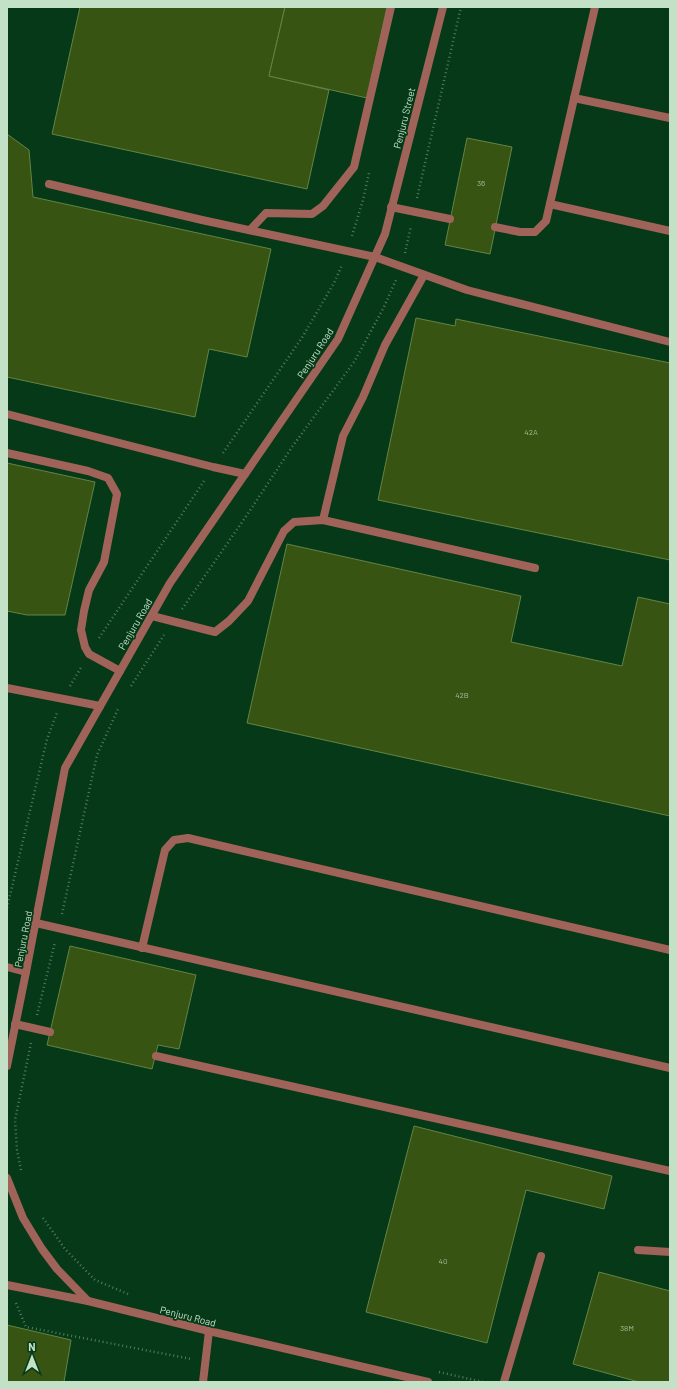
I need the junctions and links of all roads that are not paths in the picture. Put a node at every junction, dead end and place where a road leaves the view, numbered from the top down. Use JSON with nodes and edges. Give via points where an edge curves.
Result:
{"nodes":[{"id":1,"x":391,"y":7,"type":"edge"},
{"id":2,"x":442,"y":7,"type":"edge"},
{"id":3,"x":595,"y":7,"type":"edge"},
{"id":4,"x":574,"y":98,"type":"junction"},
{"id":5,"x":670,"y":118,"type":"edge"},
{"id":6,"x":49,"y":184,"type":"dead end"},
{"id":7,"x":550,"y":204,"type":"junction"},
{"id":8,"x":391,"y":207,"type":"junction"},
{"id":9,"x":450,"y":219,"type":"dead end"},
{"id":10,"x":496,"y":228,"type":"dead end"},
{"id":11,"x":250,"y":230,"type":"junction"},
{"id":12,"x":670,"y":231,"type":"edge"},
{"id":13,"x":385,"y":234,"type":"joint"},
{"id":14,"x":375,"y":257,"type":"junction"},
{"id":15,"x":424,"y":275,"type":"junction"},
{"id":16,"x":670,"y":342,"type":"edge"},
{"id":17,"x":7,"y":414,"type":"edge"},
{"id":18,"x":7,"y":453,"type":"edge"},
{"id":19,"x":245,"y":474,"type":"junction"},
{"id":20,"x":323,"y":520,"type":"junction"},
{"id":21,"x":535,"y":568,"type":"dead end"},
{"id":22,"x":152,"y":616,"type":"junction"},
{"id":23,"x":120,"y":672,"type":"junction"},
{"id":24,"x":7,"y":688,"type":"edge"},
{"id":25,"x":100,"y":706,"type":"junction"},
{"id":26,"x":36,"y":924,"type":"junction"},
{"id":27,"x":142,"y":948,"type":"junction"},
{"id":28,"x":670,"y":950,"type":"edge"},
{"id":29,"x":7,"y":967,"type":"edge"},
{"id":30,"x":26,"y":972,"type":"junction"},
{"id":31,"x":16,"y":1024,"type":"junction"},
{"id":32,"x":50,"y":1032,"type":"dead end"},
{"id":33,"x":156,"y":1056,"type":"dead end"},
{"id":34,"x":7,"y":1066,"type":"edge"},
{"id":35,"x":670,"y":1068,"type":"edge"},
{"id":36,"x":670,"y":1172,"type":"edge"},
{"id":37,"x":7,"y":1178,"type":"edge"},
{"id":38,"x":638,"y":1250,"type":"dead end"},
{"id":39,"x":670,"y":1252,"type":"edge"},
{"id":40,"x":541,"y":1256,"type":"dead end"},
{"id":41,"x":8,"y":1286,"type":"edge"},
{"id":42,"x":88,"y":1301,"type":"junction"},
{"id":43,"x":209,"y":1331,"type":"junction"},
{"id":44,"x":203,"y":1382,"type":"edge"},
{"id":45,"x":428,"y":1382,"type":"edge"},
{"id":46,"x":504,"y":1382,"type":"edge"}],
"edges":[{"from":1,"to":11,"type":"street","via":[[354,167],[323,206],[312,214],[266,213]]},
{"from":2,"to":8,"type":"street","name":"Penjuru Street"},
{"from":3,"to":4,"type":"street"},
{"from":4,"to":5,"type":"street"},
{"from":4,"to":7,"type":"street"},
{"from":6,"to":11,"type":"street"},
{"from":7,"to":10,"type":"street","via":[[546,221],[535,232]]},
{"from":7,"to":12,"type":"street"},
{"from":8,"to":9,"type":"street"},
{"from":8,"to":13,"type":"street","name":"Penjuru Street"},
{"from":11,"to":14,"type":"street"},
{"from":13,"to":14,"type":"street","name":"Penjuru Road"},
{"from":14,"to":15,"type":"street"},
{"from":14,"to":19,"type":"street","name":"Penjuru Road","via":[[338,339]]},
{"from":15,"to":16,"type":"street","via":[[467,290]]},
{"from":15,"to":20,"type":"street","via":[[385,345],[343,436]]},
{"from":17,"to":19,"type":"street"},
{"from":18,"to":23,"type":"street","via":[[88,471],[108,478],[113,485],[117,494],[104,562],[89,590],[81,630],[89,654]]},
{"from":19,"to":22,"type":"street","name":"Penjuru Road","via":[[170,583]]},
{"from":20,"to":21,"type":"street"},
{"from":20,"to":22,"type":"street","via":[[294,522],[284,531],[248,601],[215,632]]},
{"from":22,"to":23,"type":"street","name":"Penjuru Road"},
{"from":23,"to":25,"type":"street","name":"Penjuru Road"},
{"from":24,"to":25,"type":"street"},
{"from":25,"to":26,"type":"street","name":"Penjuru Road","via":[[65,768]]},
{"from":26,"to":27,"type":"street"},
{"from":26,"to":30,"type":"street","name":"Penjuru Road"},
{"from":27,"to":28,"type":"street","via":[[164,850],[174,840],[188,838]]},
{"from":27,"to":35,"type":"street"},
{"from":29,"to":30,"type":"street"},
{"from":30,"to":31,"type":"street","name":"Penjuru Road"},
{"from":31,"to":32,"type":"street"},
{"from":31,"to":34,"type":"street","name":"Penjuru Road"},
{"from":33,"to":36,"type":"street"},
{"from":37,"to":42,"type":"street","via":[[23,1218],[42,1249],[57,1270]]},
{"from":38,"to":39,"type":"street"},
{"from":40,"to":46,"type":"street"},
{"from":41,"to":42,"type":"street","name":"Penjuru Road"},
{"from":42,"to":43,"type":"street","name":"Penjuru Road"},
{"from":43,"to":44,"type":"street"},
{"from":43,"to":45,"type":"street","name":"Penjuru Road"}]}
